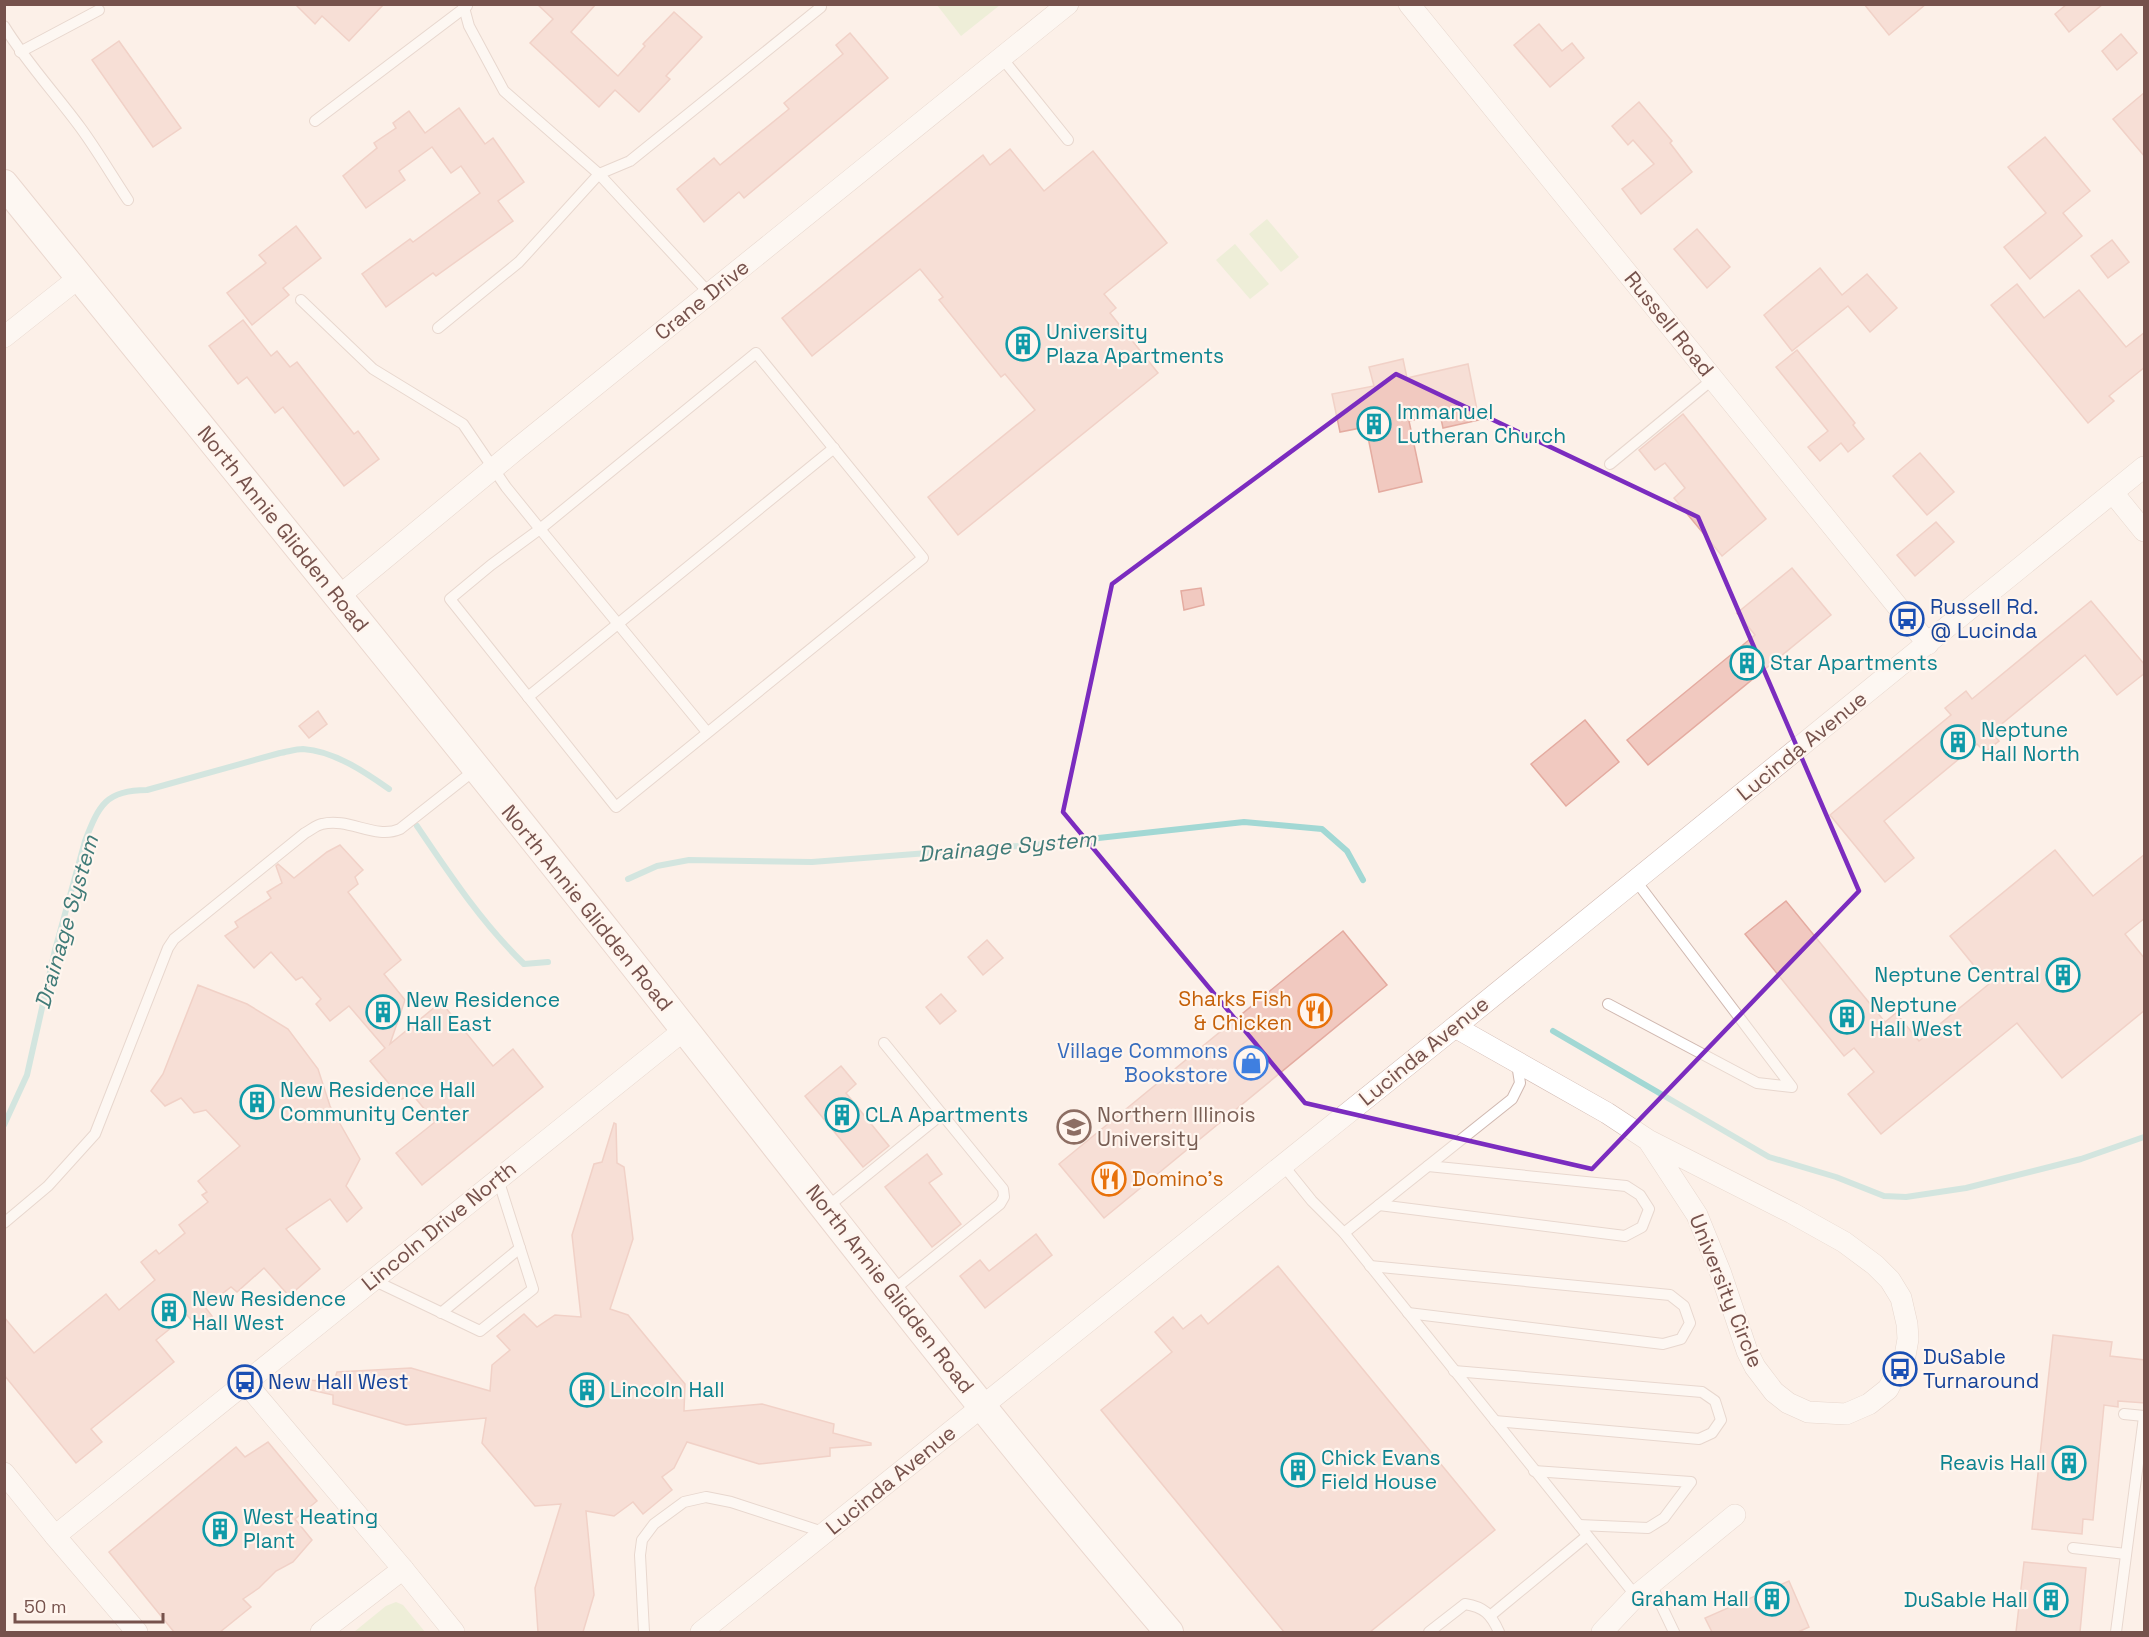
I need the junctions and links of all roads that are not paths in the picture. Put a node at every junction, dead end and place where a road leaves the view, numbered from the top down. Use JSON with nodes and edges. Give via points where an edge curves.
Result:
{"nodes":[{"id":1,"x":1068,"y":4,"type":"edge"},
{"id":2,"x":1409,"y":4,"type":"edge"},
{"id":3,"x":465,"y":6,"type":"edge"},
{"id":4,"x":821,"y":7,"type":"dead end"},
{"id":5,"x":99,"y":10,"type":"dead end"},
{"id":6,"x":4,"y":26,"type":"edge"},
{"id":7,"x":20,"y":52,"type":"junction"},
{"id":8,"x":1002,"y":58,"type":"junction"},
{"id":9,"x":315,"y":121,"type":"dead end"},
{"id":10,"x":1068,"y":140,"type":"dead end"},
{"id":11,"x":599,"y":174,"type":"junction"},
{"id":12,"x":4,"y":184,"type":"edge"},
{"id":13,"x":128,"y":200,"type":"dead end"},
{"id":14,"x":81,"y":276,"type":"junction"},
{"id":15,"x":710,"y":294,"type":"junction"},
{"id":16,"x":302,"y":300,"type":"dead end"},
{"id":17,"x":438,"y":328,"type":"dead end"},
{"id":18,"x":4,"y":337,"type":"edge"},
{"id":19,"x":1713,"y":379,"type":"junction"},
{"id":20,"x":834,"y":448,"type":"junction"},
{"id":21,"x":1610,"y":464,"type":"dead end"},
{"id":22,"x":2145,"y":466,"type":"edge"},
{"id":23,"x":493,"y":469,"type":"junction"},
{"id":24,"x":2113,"y":493,"type":"junction"},
{"id":25,"x":540,"y":529,"type":"junction"},
{"id":26,"x":2145,"y":531,"type":"edge"},
{"id":27,"x":338,"y":597,"type":"junction"},
{"id":28,"x":617,"y":624,"type":"junction"},
{"id":29,"x":1928,"y":644,"type":"junction"},
{"id":30,"x":528,"y":697,"type":"junction"},
{"id":31,"x":707,"y":732,"type":"junction"},
{"id":32,"x":476,"y":769,"type":"junction"},
{"id":33,"x":1636,"y":881,"type":"junction"},
{"id":34,"x":1608,"y":1004,"type":"dead end"},
{"id":35,"x":1455,"y":1027,"type":"junction"},
{"id":36,"x":684,"y":1030,"type":"junction"},
{"id":37,"x":884,"y":1043,"type":"dead end"},
{"id":38,"x":1517,"y":1064,"type":"junction"},
{"id":39,"x":942,"y":1114,"type":"junction"},
{"id":40,"x":1648,"y":1140,"type":"junction"},
{"id":41,"x":1283,"y":1165,"type":"junction"},
{"id":42,"x":1428,"y":1166,"type":"junction"},
{"id":43,"x":498,"y":1179,"type":"junction"},
{"id":44,"x":1379,"y":1205,"type":"junction"},
{"id":45,"x":826,"y":1208,"type":"junction"},
{"id":46,"x":4,"y":1223,"type":"edge"},
{"id":47,"x":1344,"y":1233,"type":"junction"},
{"id":48,"x":520,"y":1248,"type":"junction"},
{"id":49,"x":1370,"y":1266,"type":"junction"},
{"id":50,"x":373,"y":1280,"type":"junction"},
{"id":51,"x":892,"y":1291,"type":"junction"},
{"id":52,"x":441,"y":1312,"type":"junction"},
{"id":53,"x":1408,"y":1313,"type":"junction"},
{"id":54,"x":1454,"y":1371,"type":"junction"},
{"id":55,"x":245,"y":1382,"type":"junction"},
{"id":56,"x":982,"y":1406,"type":"junction"},
{"id":57,"x":2124,"y":1414,"type":"dead end"},
{"id":58,"x":2145,"y":1417,"type":"edge"},
{"id":59,"x":1495,"y":1421,"type":"junction"},
{"id":60,"x":1534,"y":1471,"type":"junction"},
{"id":61,"x":4,"y":1473,"type":"edge"},
{"id":62,"x":1735,"y":1515,"type":"dead end"},
{"id":63,"x":1579,"y":1526,"type":"junction"},
{"id":64,"x":826,"y":1533,"type":"junction"},
{"id":65,"x":55,"y":1536,"type":"junction"},
{"id":66,"x":1587,"y":1536,"type":"junction"},
{"id":67,"x":2073,"y":1548,"type":"dead end"},
{"id":68,"x":2126,"y":1554,"type":"junction"},
{"id":69,"x":403,"y":1569,"type":"junction"},
{"id":70,"x":1643,"y":1590,"type":"junction"},
{"id":71,"x":1490,"y":1616,"type":"junction"},
{"id":72,"x":137,"y":1632,"type":"edge"},
{"id":73,"x":321,"y":1632,"type":"edge"},
{"id":74,"x":454,"y":1632,"type":"edge"},
{"id":75,"x":644,"y":1632,"type":"edge"},
{"id":76,"x":701,"y":1632,"type":"edge"},
{"id":77,"x":1169,"y":1632,"type":"edge"},
{"id":78,"x":1429,"y":1632,"type":"edge"},
{"id":79,"x":1499,"y":1632,"type":"edge"},
{"id":80,"x":1602,"y":1632,"type":"edge"},
{"id":81,"x":1674,"y":1632,"type":"edge"},
{"id":82,"x":2115,"y":1632,"type":"edge"}],
"edges":[{"from":1,"to":8,"type":"street","name":"Crane Drive"},
{"from":2,"to":19,"type":"street","name":"Russell Road"},
{"from":3,"to":9,"type":"lane"},
{"from":3,"to":11,"type":"lane","via":[[469,26],[504,91]]},
{"from":4,"to":11,"type":"lane","via":[[630,161]]},
{"from":5,"to":7,"type":"lane"},
{"from":6,"to":7,"type":"lane"},
{"from":7,"to":13,"type":"lane","via":[[81,128]]},
{"from":8,"to":10,"type":"lane"},
{"from":8,"to":15,"type":"street","name":"Crane Drive"},
{"from":11,"to":15,"type":"lane"},
{"from":11,"to":17,"type":"lane","via":[[519,262]]},
{"from":12,"to":14,"type":"main road","name":"North Annie Glidden Road"},
{"from":14,"to":18,"type":"street"},
{"from":14,"to":27,"type":"main road","name":"North Annie Glidden Road"},
{"from":15,"to":23,"type":"street","name":"Crane Drive"},
{"from":16,"to":23,"type":"lane","via":[[373,369],[463,424]]},
{"from":19,"to":21,"type":"lane"},
{"from":19,"to":29,"type":"street","name":"Russell Road"},
{"from":20,"to":25,"type":"lane","via":[[756,353]]},
{"from":20,"to":28,"type":"lane"},
{"from":20,"to":31,"type":"lane","via":[[923,558]]},
{"from":22,"to":24,"type":"street","name":"Lucinda Avenue"},
{"from":23,"to":25,"type":"lane"},
{"from":23,"to":27,"type":"street","name":"Crane Drive"},
{"from":24,"to":26,"type":"street"},
{"from":24,"to":29,"type":"street","name":"Lucinda Avenue"},
{"from":25,"to":28,"type":"lane"},
{"from":25,"to":30,"type":"lane","via":[[450,599]]},
{"from":27,"to":32,"type":"main road","name":"North Annie Glidden Road"},
{"from":28,"to":30,"type":"lane"},
{"from":28,"to":31,"type":"lane"},
{"from":29,"to":33,"type":"street","name":"Lucinda Avenue"},
{"from":30,"to":31,"type":"lane","via":[[616,807]]},
{"from":32,"to":36,"type":"main road","name":"North Annie Glidden Road"},
{"from":32,"to":46,"type":"lane","via":[[390,834],[356,825],[321,824],[174,939],[95,1134],[48,1186]]},
{"from":33,"to":34,"type":"lane","via":[[1792,1087],[1757,1083]]},
{"from":33,"to":35,"type":"street","name":"Lucinda Avenue"},
{"from":35,"to":38,"type":"street","name":"University Circle"},
{"from":35,"to":41,"type":"street","name":"Lucinda Avenue"},
{"from":36,"to":43,"type":"street","name":"Lincoln Drive North"},
{"from":36,"to":45,"type":"main road","name":"North Annie Glidden Road"},
{"from":37,"to":39,"type":"lane"},
{"from":38,"to":40,"type":"street","name":"University Circle","via":[[1608,1113]]},
{"from":38,"to":42,"type":"lane","via":[[1520,1083],[1512,1099]]},
{"from":39,"to":45,"type":"lane"},
{"from":39,"to":51,"type":"lane","via":[[1003,1189],[1004,1197]]},
{"from":40,"to":40,"type":"street","name":"University Circle","via":[[1697,1215],[1748,1351],[1774,1392],[1808,1412],[1846,1414],[1869,1404],[1888,1389],[1905,1356],[1908,1339],[1901,1298],[1883,1272],[1834,1236]]},
{"from":41,"to":47,"type":"lane"},
{"from":41,"to":56,"type":"street","name":"Lucinda Avenue"},
{"from":42,"to":44,"type":"lane"},
{"from":42,"to":44,"type":"lane","via":[[1626,1186],[1640,1195],[1649,1209],[1642,1227],[1625,1236]]},
{"from":43,"to":48,"type":"lane"},
{"from":43,"to":50,"type":"street","name":"Lincoln Drive North"},
{"from":44,"to":47,"type":"lane"},
{"from":45,"to":51,"type":"main road","name":"North Annie Glidden Road"},
{"from":47,"to":49,"type":"lane"},
{"from":48,"to":52,"type":"lane"},
{"from":48,"to":52,"type":"lane","via":[[533,1289],[480,1331]]},
{"from":49,"to":53,"type":"lane"},
{"from":49,"to":53,"type":"lane","via":[[1670,1295],[1684,1306],[1690,1323],[1681,1339],[1663,1344]]},
{"from":50,"to":52,"type":"lane"},
{"from":50,"to":55,"type":"street","name":"Lincoln Drive North"},
{"from":51,"to":56,"type":"main road","name":"North Annie Glidden Road"},
{"from":53,"to":54,"type":"lane"},
{"from":54,"to":59,"type":"lane"},
{"from":54,"to":59,"type":"lane","via":[[1702,1392],[1715,1401],[1721,1420],[1712,1433],[1700,1439]]},
{"from":55,"to":65,"type":"street","name":"Lincoln Drive North"},
{"from":55,"to":69,"type":"street"},
{"from":56,"to":64,"type":"street","name":"Lucinda Avenue"},
{"from":56,"to":77,"type":"main road","name":"North Annie Glidden Road"},
{"from":57,"to":58,"type":"lane"},
{"from":58,"to":68,"type":"lane"},
{"from":59,"to":60,"type":"lane"},
{"from":60,"to":63,"type":"lane"},
{"from":60,"to":63,"type":"lane","via":[[1691,1482],[1664,1518],[1648,1528]]},
{"from":61,"to":65,"type":"street"},
{"from":62,"to":70,"type":"street"},
{"from":63,"to":66,"type":"lane"},
{"from":64,"to":75,"type":"lane","via":[[731,1502],[706,1497],[684,1502],[654,1524],[642,1540]]},
{"from":64,"to":76,"type":"street","name":"Lucinda Avenue"},
{"from":65,"to":72,"type":"street"},
{"from":66,"to":70,"type":"lane"},
{"from":66,"to":71,"type":"lane"},
{"from":67,"to":68,"type":"lane"},
{"from":68,"to":82,"type":"lane"},
{"from":69,"to":73,"type":"street"},
{"from":69,"to":74,"type":"street"},
{"from":70,"to":80,"type":"street"},
{"from":70,"to":81,"type":"lane"},
{"from":71,"to":78,"type":"lane","via":[[1479,1606],[1465,1604]]},
{"from":71,"to":79,"type":"lane"}]}
